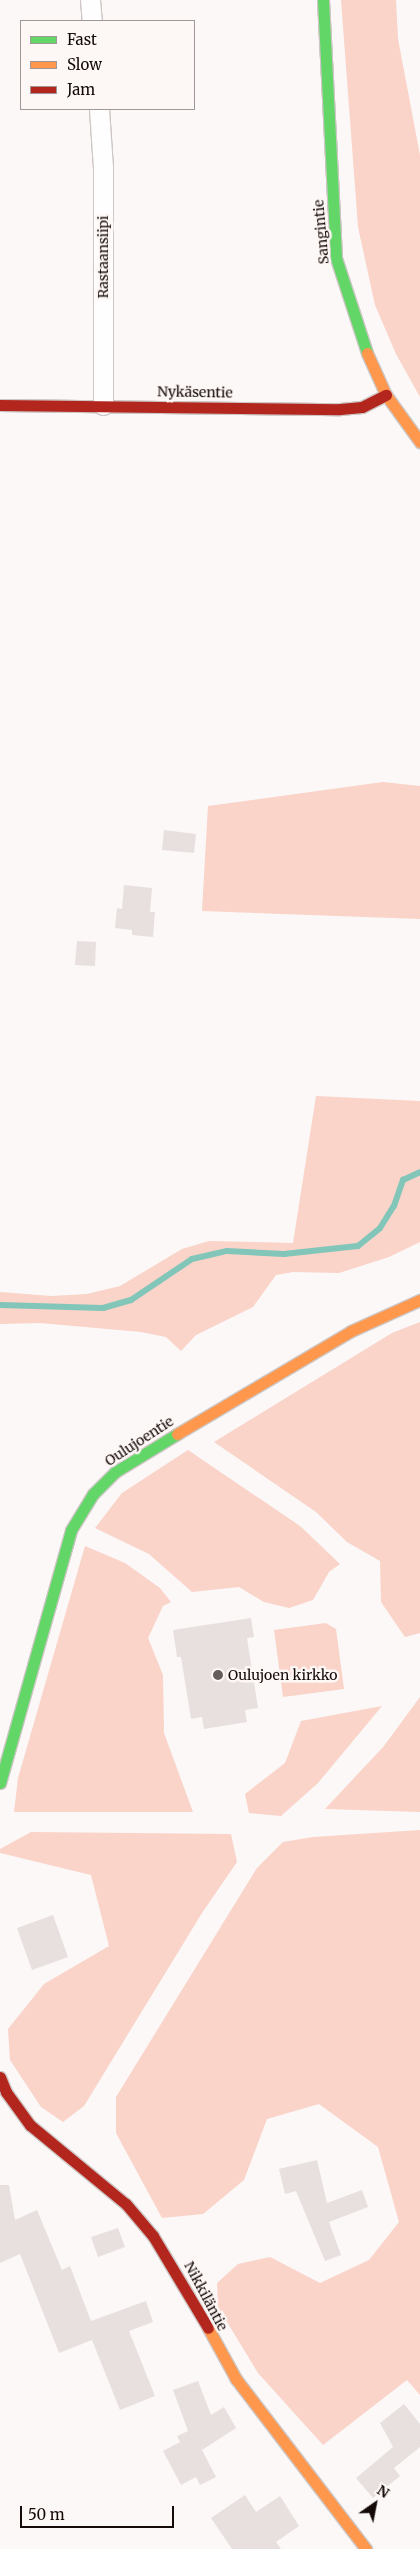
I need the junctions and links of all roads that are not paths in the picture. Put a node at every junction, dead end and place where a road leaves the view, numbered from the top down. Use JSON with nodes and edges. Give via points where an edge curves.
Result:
{"nodes":[{"id":1,"x":90,"y":0,"type":"edge"},
{"id":2,"x":323,"y":0,"type":"edge"},
{"id":3,"x":92,"y":20,"type":"edge"},
{"id":4,"x":99,"y":110,"type":"edge"},
{"id":5,"x":386,"y":395,"type":"junction"},
{"id":6,"x":0,"y":405,"type":"edge"},
{"id":7,"x":103,"y":405,"type":"junction"},
{"id":8,"x":420,"y":442,"type":"edge"},
{"id":9,"x":420,"y":1300,"type":"edge"},
{"id":10,"x":0,"y":1783,"type":"edge"},
{"id":11,"x":0,"y":2077,"type":"edge"},
{"id":12,"x":366,"y":2549,"type":"edge"}],
"edges":[{"from":1,"to":3,"type":"street"},
{"from":2,"to":5,"type":"street","name":"Sangintie","via":[[336,258],[360,339]]},
{"from":4,"to":7,"type":"street","name":"Rastaansiipi","via":[[103,167]]},
{"from":5,"to":7,"type":"street","name":"Nykäsentie","via":[[362,406],[340,409]]},
{"from":5,"to":8,"type":"street","name":"Sangintie"},
{"from":6,"to":7,"type":"street","name":"Nykäsentie"},
{"from":9,"to":10,"type":"street","name":"Oulujoentie","via":[[352,1331],[212,1414],[115,1472],[93,1494],[70,1530]]},
{"from":11,"to":12,"type":"street","name":"Nikkiläntie","via":[[6,2092],[30,2125],[126,2204],[153,2236],[181,2278],[236,2379]]}]}
